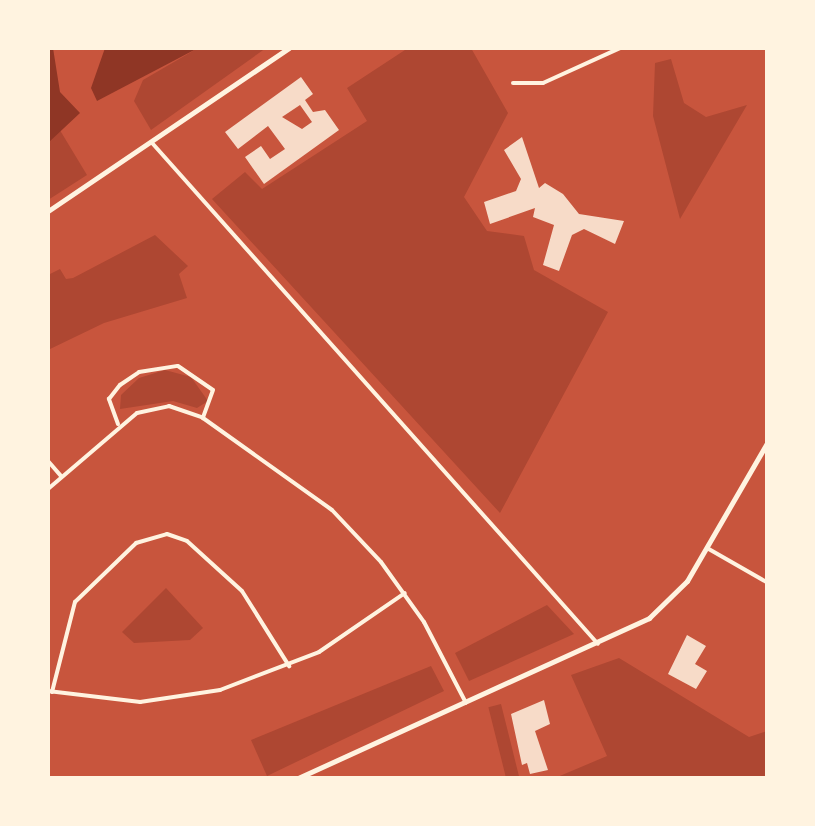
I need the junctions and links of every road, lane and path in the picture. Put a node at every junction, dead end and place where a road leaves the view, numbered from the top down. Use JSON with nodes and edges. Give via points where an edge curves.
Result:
{"nodes":[{"id":1,"x":289,"y":48,"type":"edge"},
{"id":2,"x":620,"y":48,"type":"edge"},
{"id":3,"x":514,"y":82,"type":"dead end"},
{"id":4,"x":153,"y":144,"type":"junction"},
{"id":5,"x":48,"y":211,"type":"edge"},
{"id":6,"x":202,"y":418,"type":"junction"},
{"id":7,"x":118,"y":424,"type":"junction"},
{"id":8,"x":768,"y":442,"type":"edge"},
{"id":9,"x":48,"y":461,"type":"edge"},
{"id":10,"x":61,"y":476,"type":"junction"},
{"id":11,"x":48,"y":489,"type":"edge"},
{"id":12,"x":706,"y":548,"type":"junction"},
{"id":13,"x":768,"y":584,"type":"edge"},
{"id":14,"x":405,"y":592,"type":"junction"},
{"id":15,"x":598,"y":644,"type":"junction"},
{"id":16,"x":288,"y":666,"type":"junction"},
{"id":17,"x":50,"y":691,"type":"edge"},
{"id":18,"x":466,"y":703,"type":"junction"},
{"id":19,"x":298,"y":778,"type":"edge"}],
"edges":[{"from":1,"to":4,"type":"street"},
{"from":2,"to":3,"type":"street","via":[[543,83]]},
{"from":4,"to":5,"type":"street"},
{"from":4,"to":15,"type":"street"},
{"from":6,"to":7,"type":"street","via":[[169,406]]},
{"from":6,"to":7,"type":"street","via":[[213,390],[178,366],[120,384],[109,399]]},
{"from":6,"to":14,"type":"street","via":[[332,510]]},
{"from":7,"to":10,"type":"street"},
{"from":8,"to":12,"type":"street"},
{"from":9,"to":10,"type":"street"},
{"from":10,"to":11,"type":"street"},
{"from":12,"to":13,"type":"street"},
{"from":12,"to":15,"type":"street","via":[[669,601]]},
{"from":14,"to":16,"type":"street"},
{"from":14,"to":18,"type":"street"},
{"from":15,"to":18,"type":"street"},
{"from":16,"to":17,"type":"street","via":[[220,690],[151,700]]},
{"from":16,"to":17,"type":"street","via":[[242,591],[187,541],[167,534],[136,544],[75,602]]},
{"from":18,"to":19,"type":"street"}]}
